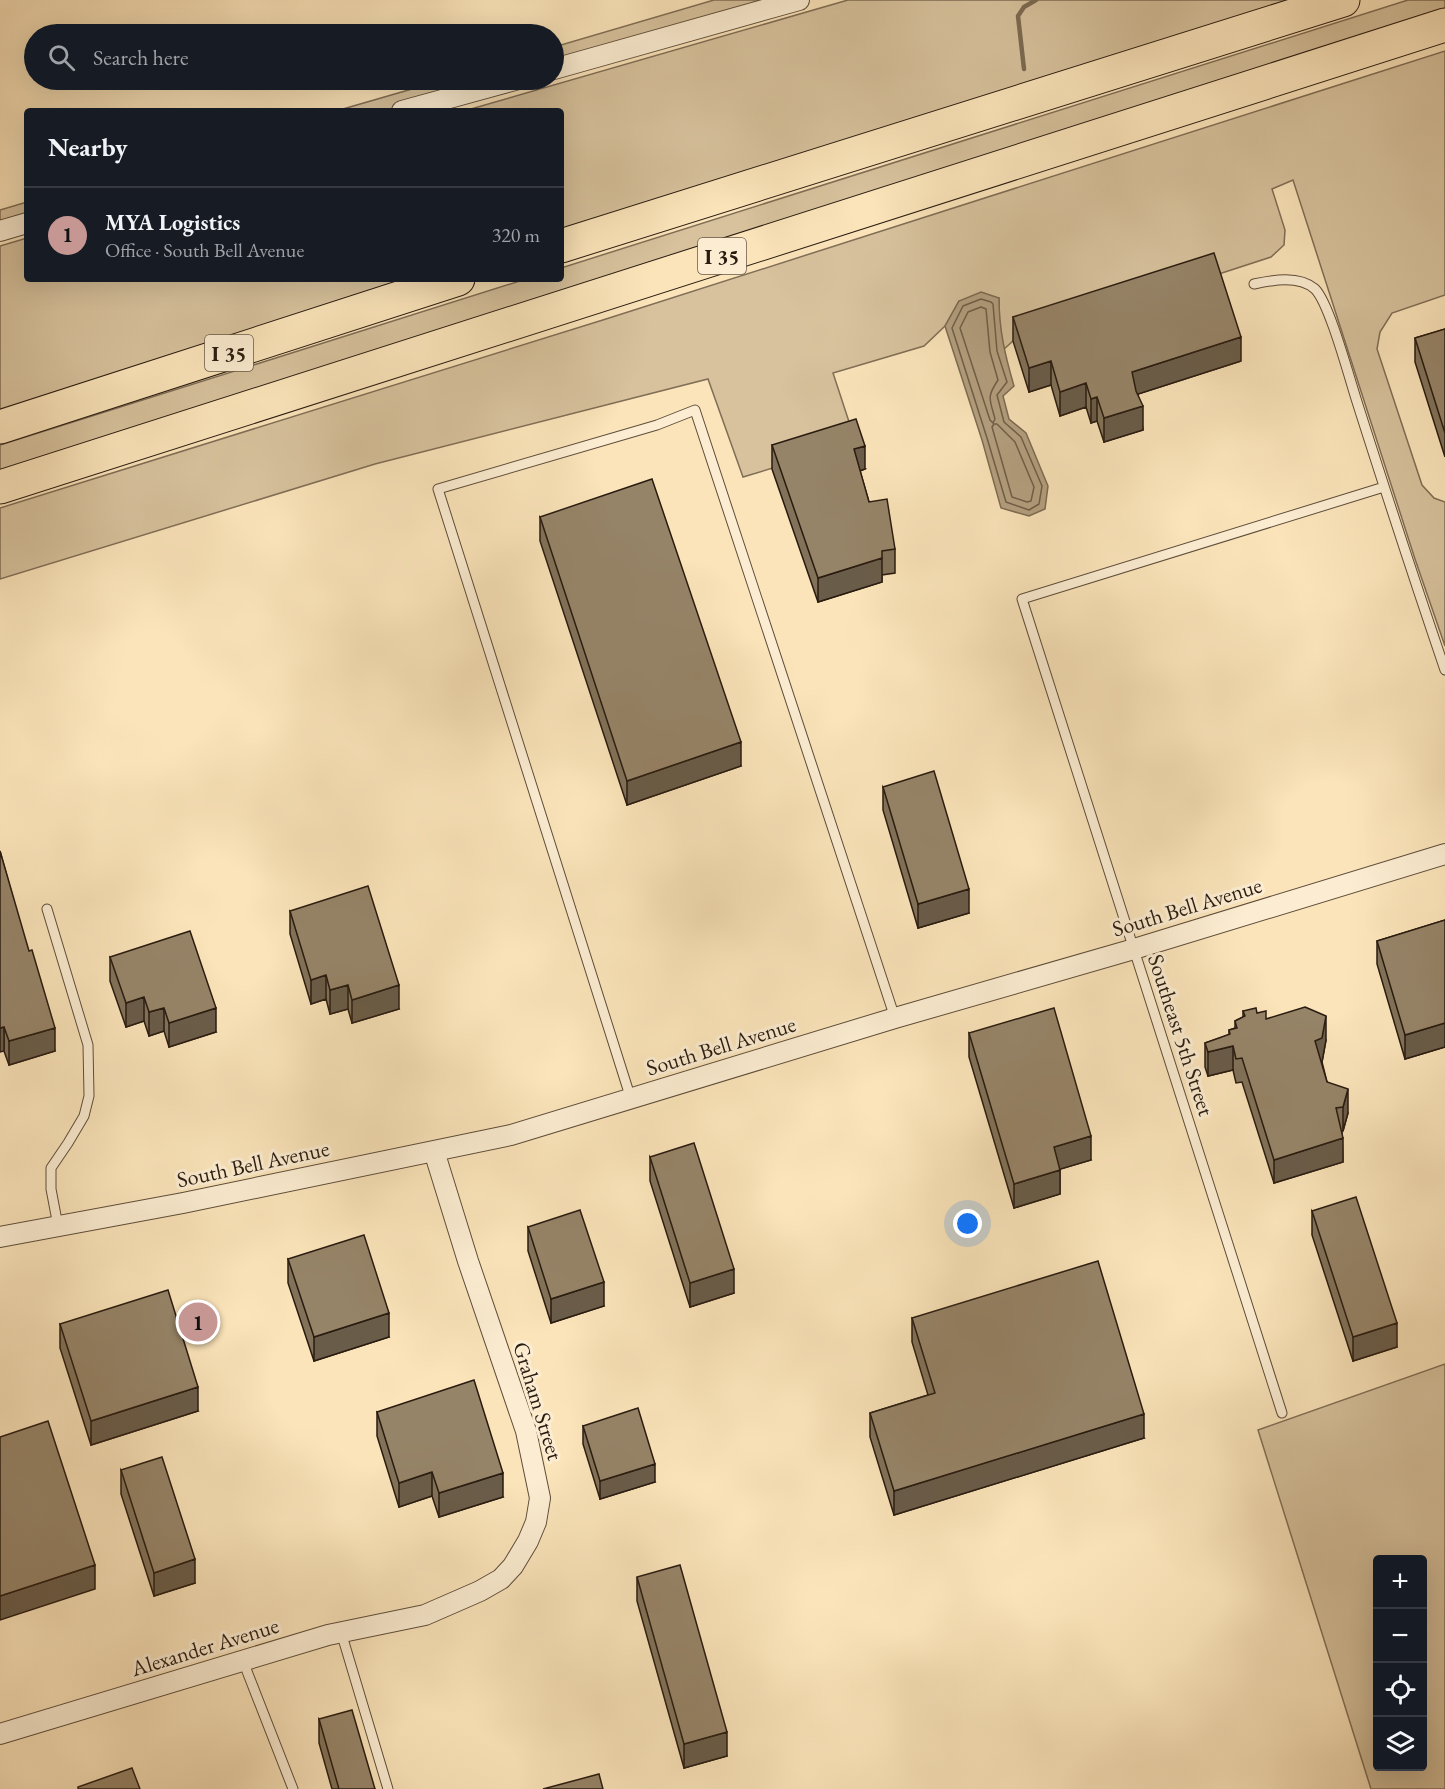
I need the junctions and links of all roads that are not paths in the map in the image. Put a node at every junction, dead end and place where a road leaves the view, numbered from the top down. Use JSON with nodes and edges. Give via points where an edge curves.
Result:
{"nodes":[{"id":1,"x":799,"y":0,"type":"edge"},
{"id":2,"x":1344,"y":0,"type":"edge"},
{"id":3,"x":1445,"y":25,"type":"edge"},
{"id":4,"x":564,"y":66,"type":"edge"},
{"id":5,"x":479,"y":90,"type":"edge"},
{"id":6,"x":413,"y":108,"type":"edge"},
{"id":7,"x":24,"y":224,"type":"edge"},
{"id":8,"x":0,"y":231,"type":"edge"},
{"id":9,"x":564,"y":245,"type":"edge"},
{"id":10,"x":449,"y":282,"type":"edge"},
{"id":11,"x":1254,"y":284,"type":"dead end"},
{"id":12,"x":0,"y":427,"type":"edge"},
{"id":13,"x":0,"y":487,"type":"edge"},
{"id":14,"x":1384,"y":487,"type":"junction"},
{"id":15,"x":1445,"y":670,"type":"edge"},
{"id":16,"x":1445,"y":854,"type":"edge"},
{"id":17,"x":46,"y":909,"type":"dead end"},
{"id":18,"x":1134,"y":949,"type":"junction"},
{"id":19,"x":895,"y":1018,"type":"junction"},
{"id":20,"x":631,"y":1099,"type":"junction"},
{"id":21,"x":434,"y":1151,"type":"junction"},
{"id":22,"x":57,"y":1226,"type":"junction"},
{"id":23,"x":0,"y":1237,"type":"edge"},
{"id":24,"x":1282,"y":1413,"type":"dead end"},
{"id":25,"x":425,"y":1616,"type":"joint"},
{"id":26,"x":341,"y":1632,"type":"junction"},
{"id":27,"x":243,"y":1661,"type":"junction"},
{"id":28,"x":0,"y":1734,"type":"edge"},
{"id":29,"x":293,"y":1789,"type":"edge"},
{"id":30,"x":388,"y":1789,"type":"edge"}],
"edges":[{"from":1,"to":4,"type":"street"},
{"from":2,"to":9,"type":"highway","number":"I 35"},
{"from":3,"to":13,"type":"highway","number":"I 35"},
{"from":5,"to":6,"type":"street"},
{"from":7,"to":8,"type":"street"},
{"from":10,"to":12,"type":"highway","number":"I 35"},
{"from":11,"to":14,"type":"lane","via":[[1301,280],[1316,290],[1330,317]]},
{"from":14,"to":15,"type":"lane"},
{"from":14,"to":18,"type":"lane","name":"Southeast 5th Street","via":[[1022,599]]},
{"from":16,"to":18,"type":"street","name":"South Bell Avenue"},
{"from":17,"to":22,"type":"lane","via":[[88,1045],[89,1096],[84,1116],[51,1168]]},
{"from":18,"to":19,"type":"street","name":"South Bell Avenue"},
{"from":18,"to":24,"type":"lane","name":"Southeast 5th Street"},
{"from":19,"to":20,"type":"street","name":"South Bell Avenue"},
{"from":19,"to":20,"type":"lane","via":[[695,410],[657,425],[438,489]]},
{"from":20,"to":21,"type":"street","name":"South Bell Avenue","via":[[511,1135]]},
{"from":21,"to":22,"type":"street","name":"South Bell Avenue"},
{"from":21,"to":25,"type":"street","name":"Graham Street","via":[[526,1431],[540,1498],[528,1541],[501,1579]]},
{"from":22,"to":23,"type":"street","name":"South Bell Avenue"},
{"from":25,"to":26,"type":"street","name":"Alexander Avenue"},
{"from":26,"to":27,"type":"street","name":"Alexander Avenue"},
{"from":26,"to":30,"type":"lane"},
{"from":27,"to":28,"type":"street","name":"Alexander Avenue"},
{"from":27,"to":29,"type":"lane"}]}
